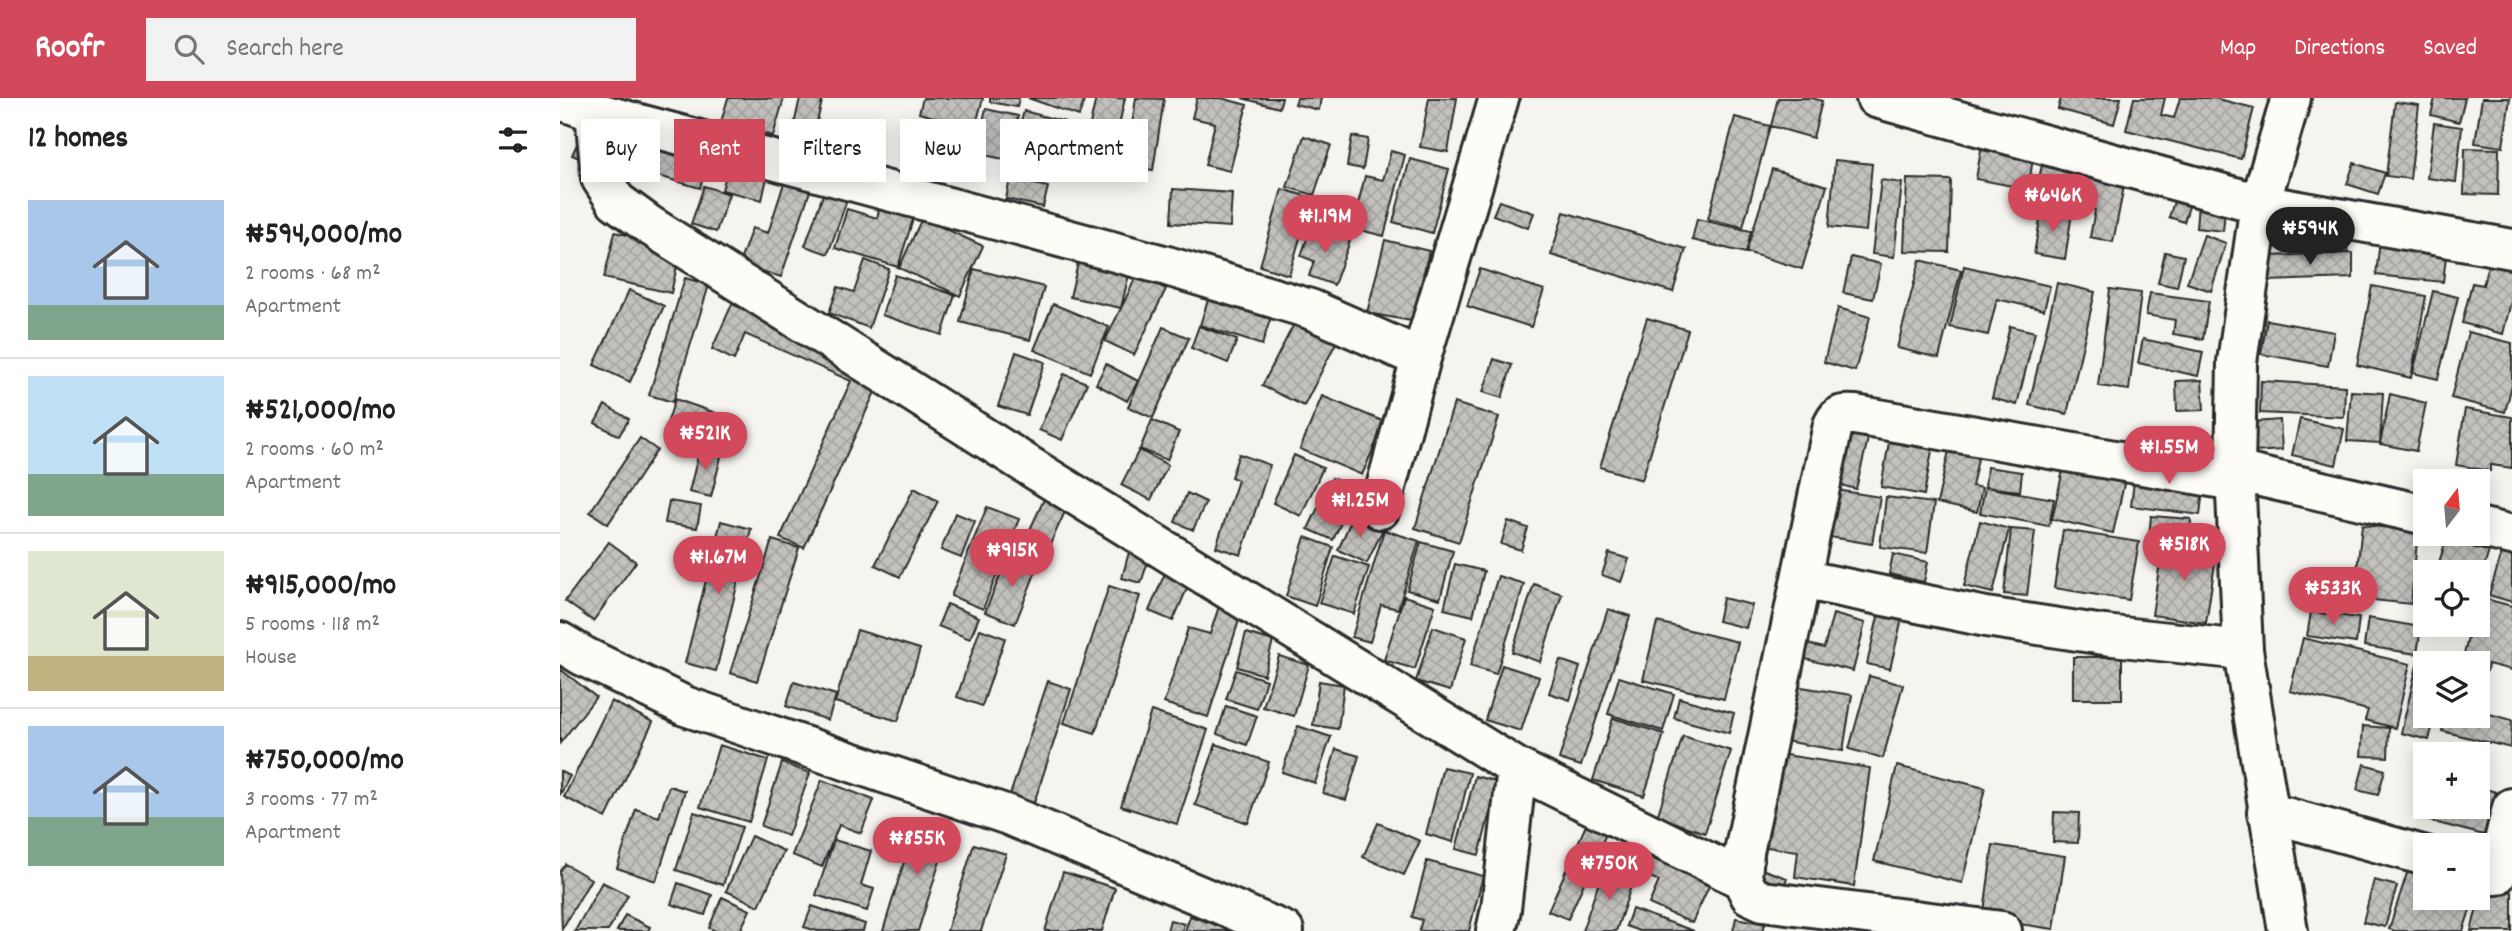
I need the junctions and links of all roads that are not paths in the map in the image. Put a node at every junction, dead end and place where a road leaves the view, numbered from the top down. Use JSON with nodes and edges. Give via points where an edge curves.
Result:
{"nodes":[{"id":1,"x":1499,"y":98,"type":"edge"},
{"id":2,"x":1875,"y":98,"type":"edge"},
{"id":3,"x":2291,"y":98,"type":"edge"},
{"id":4,"x":577,"y":106,"type":"edge"},
{"id":5,"x":2260,"y":204,"type":"junction"},
{"id":6,"x":2512,"y":249,"type":"edge"},
{"id":7,"x":1421,"y":358,"type":"junction"},
{"id":8,"x":2235,"y":476,"type":"junction"},
{"id":9,"x":1380,"y":509,"type":"dead end"},
{"id":10,"x":2413,"y":512,"type":"edge"},
{"id":11,"x":2490,"y":529,"type":"edge"},
{"id":12,"x":2512,"y":534,"type":"edge"},
{"id":13,"x":1801,"y":579,"type":"junction"},
{"id":14,"x":560,"y":642,"type":"edge"},
{"id":15,"x":2243,"y":650,"type":"junction"},
{"id":16,"x":1517,"y":768,"type":"junction"},
{"id":17,"x":2512,"y":808,"type":"edge"},
{"id":18,"x":2267,"y":812,"type":"junction"},
{"id":19,"x":2413,"y":852,"type":"edge"},
{"id":20,"x":2495,"y":875,"type":"edge"},
{"id":21,"x":1742,"y":879,"type":"junction"},
{"id":22,"x":1284,"y":931,"type":"edge"},
{"id":23,"x":1496,"y":931,"type":"edge"},
{"id":24,"x":2002,"y":931,"type":"edge"},
{"id":25,"x":2288,"y":931,"type":"edge"}],
"edges":[{"from":1,"to":7,"type":"street"},
{"from":2,"to":5,"type":"street"},
{"from":3,"to":5,"type":"street"},
{"from":4,"to":7,"type":"street","via":[[1180,270],[1310,309]]},
{"from":4,"to":16,"type":"street","via":[[601,178],[616,201],[649,225]]},
{"from":5,"to":6,"type":"street"},
{"from":5,"to":8,"type":"street","via":[[2237,362]]},
{"from":7,"to":9,"type":"street"},
{"from":8,"to":10,"type":"street"},
{"from":8,"to":13,"type":"street","via":[[1843,414],[1833,425]]},
{"from":8,"to":15,"type":"street"},
{"from":11,"to":12,"type":"street"},
{"from":13,"to":15,"type":"street","via":[[1986,617]]},
{"from":13,"to":21,"type":"street"},
{"from":14,"to":22,"type":"street","via":[[685,706],[1008,816]]},
{"from":15,"to":18,"type":"street"},
{"from":16,"to":21,"type":"street"},
{"from":16,"to":23,"type":"street"},
{"from":17,"to":20,"type":"street"},
{"from":18,"to":19,"type":"street"},
{"from":18,"to":25,"type":"street"},
{"from":21,"to":24,"type":"street","via":[[1750,895],[1763,901]]}]}
